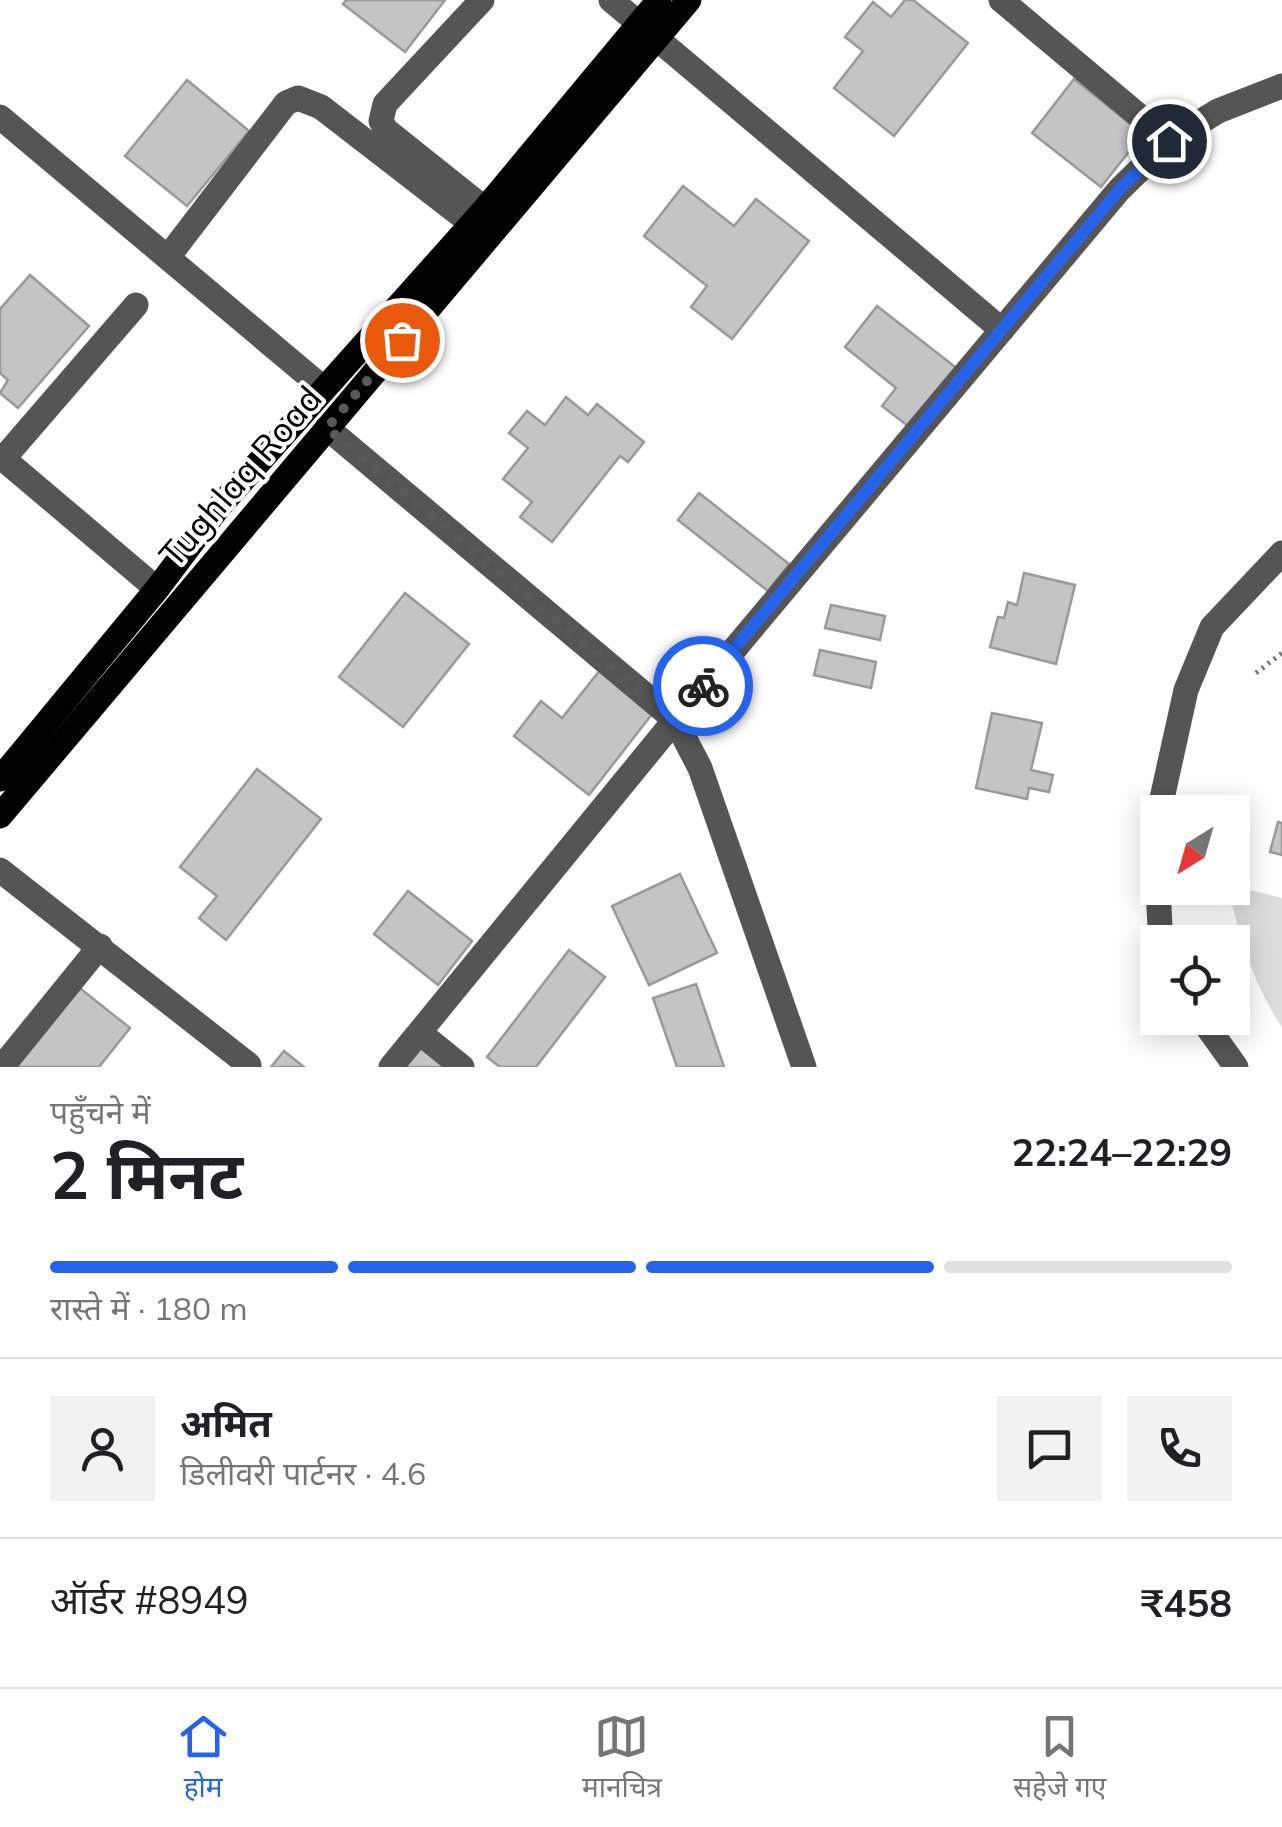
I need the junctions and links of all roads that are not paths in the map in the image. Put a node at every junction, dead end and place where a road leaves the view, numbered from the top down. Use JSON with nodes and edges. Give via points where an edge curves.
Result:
{"nodes":[{"id":1,"x":482,"y":0,"type":"edge"},
{"id":2,"x":611,"y":0,"type":"edge"},
{"id":3,"x":659,"y":0,"type":"edge"},
{"id":4,"x":689,"y":0,"type":"edge"},
{"id":5,"x":1001,"y":0,"type":"edge"},
{"id":6,"x":649,"y":29,"type":"junction"},
{"id":7,"x":1282,"y":86,"type":"edge"},
{"id":8,"x":0,"y":116,"type":"edge"},
{"id":9,"x":1169,"y":141,"type":"junction"},
{"id":10,"x":478,"y":216,"type":"junction"},
{"id":11,"x":168,"y":258,"type":"junction"},
{"id":12,"x":136,"y":306,"type":"dead end"},
{"id":13,"x":1002,"y":330,"type":"junction"},
{"id":14,"x":324,"y":388,"type":"junction"},
{"id":15,"x":327,"y":428,"type":"junction"},
{"id":16,"x":1,"y":458,"type":"edge"},
{"id":17,"x":1282,"y":553,"type":"edge"},
{"id":18,"x":156,"y":589,"type":"junction"},
{"id":19,"x":675,"y":720,"type":"junction"},
{"id":20,"x":0,"y":778,"type":"edge"},
{"id":21,"x":1164,"y":795,"type":"edge"},
{"id":22,"x":0,"y":816,"type":"edge"},
{"id":23,"x":0,"y":870,"type":"edge"},
{"id":24,"x":100,"y":946,"type":"junction"},
{"id":25,"x":420,"y":1033,"type":"junction"},
{"id":26,"x":1213,"y":1035,"type":"edge"},
{"id":27,"x":249,"y":1064,"type":"edge"},
{"id":28,"x":2,"y":1067,"type":"edge"},
{"id":29,"x":391,"y":1067,"type":"edge"},
{"id":30,"x":462,"y":1067,"type":"edge"},
{"id":31,"x":804,"y":1067,"type":"edge"},
{"id":32,"x":1236,"y":1067,"type":"edge"}],
"edges":[{"from":1,"to":10,"type":"street","via":[[381,112],[386,130]]},
{"from":2,"to":6,"type":"street"},
{"from":3,"to":6,"type":"main road","name":"Tughlaq Road"},
{"from":4,"to":6,"type":"main road","name":"Tughlaq Road"},
{"from":5,"to":9,"type":"street"},
{"from":6,"to":10,"type":"main road","name":"Tughlaq Road"},
{"from":6,"to":13,"type":"street"},
{"from":6,"to":15,"type":"main road","name":"Tughlaq Road"},
{"from":7,"to":9,"type":"street","via":[[1218,111]]},
{"from":8,"to":11,"type":"street"},
{"from":9,"to":13,"type":"street","via":[[1119,190]]},
{"from":10,"to":11,"type":"street","via":[[321,107],[298,98],[286,103]]},
{"from":10,"to":14,"type":"main road","name":"Tughlaq Road"},
{"from":11,"to":14,"type":"street"},
{"from":12,"to":16,"type":"street"},
{"from":13,"to":19,"type":"street"},
{"from":14,"to":18,"type":"main road","name":"Tughlaq Road"},
{"from":15,"to":19,"type":"street"},
{"from":15,"to":22,"type":"main road","name":"Tughlaq Road"},
{"from":16,"to":18,"type":"street"},
{"from":17,"to":21,"type":"street","via":[[1212,627],[1186,690]]},
{"from":18,"to":20,"type":"main road","name":"Tughlaq Road"},
{"from":19,"to":25,"type":"street"},
{"from":19,"to":31,"type":"street","via":[[700,768]]},
{"from":23,"to":24,"type":"street"},
{"from":24,"to":27,"type":"street"},
{"from":24,"to":28,"type":"street"},
{"from":25,"to":29,"type":"street"},
{"from":25,"to":30,"type":"street"},
{"from":26,"to":32,"type":"street"}]}
